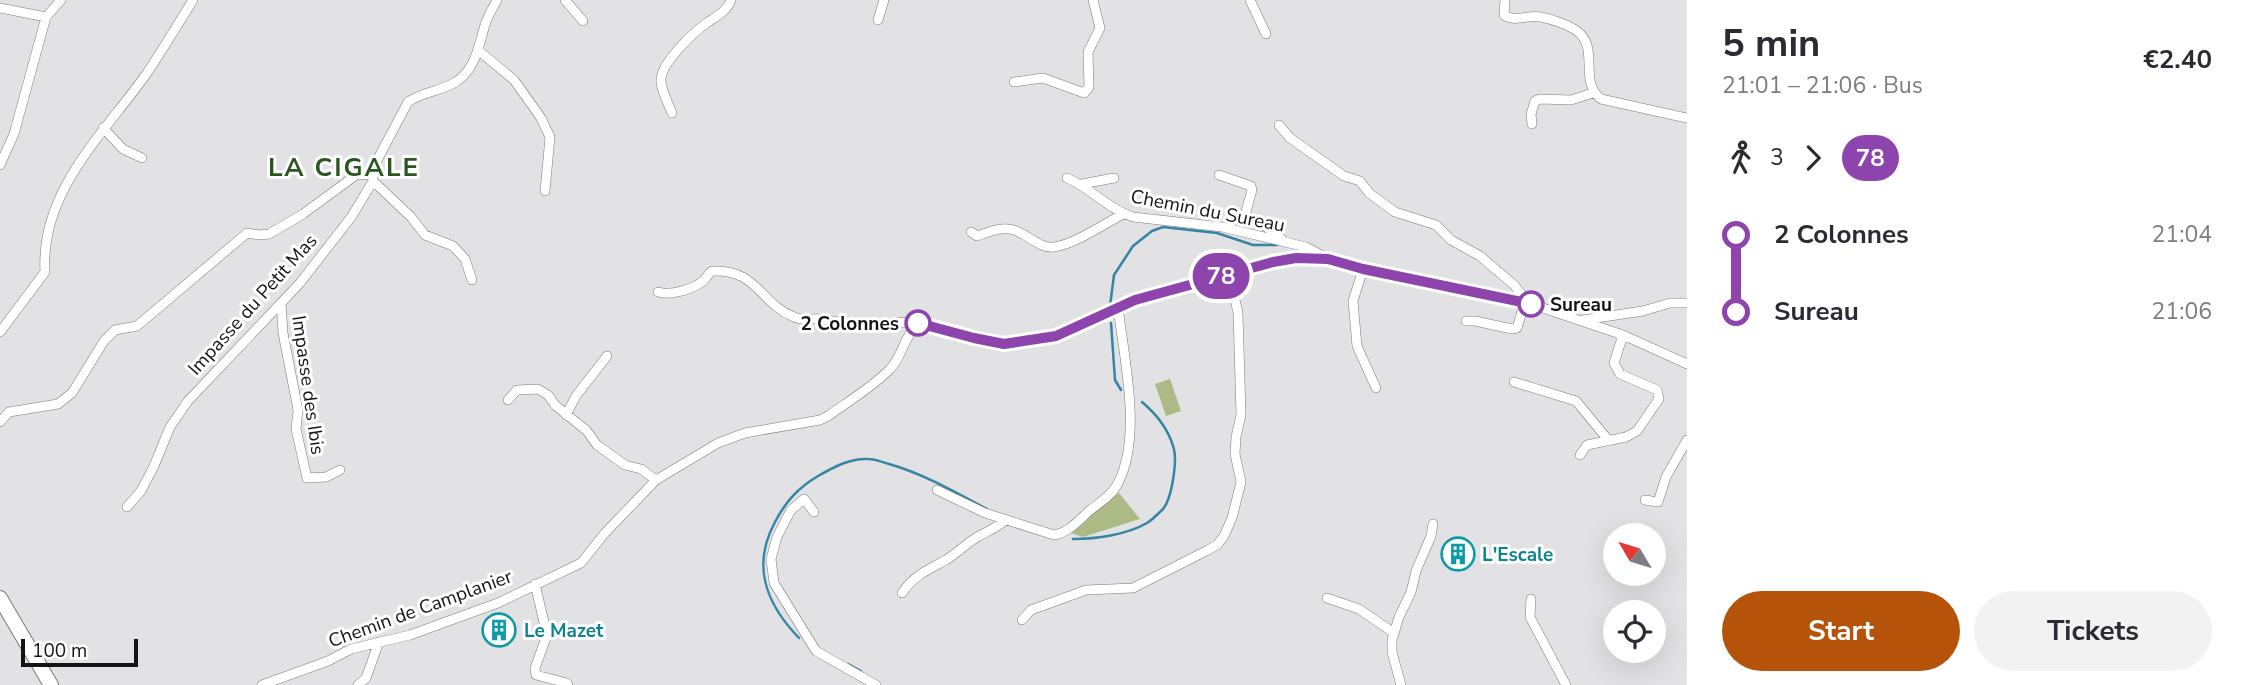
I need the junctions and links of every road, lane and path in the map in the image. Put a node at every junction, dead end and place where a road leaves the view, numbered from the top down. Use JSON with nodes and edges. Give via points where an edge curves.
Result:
{"nodes":[{"id":1,"x":61,"y":0,"type":"edge"},
{"id":2,"x":193,"y":0,"type":"edge"},
{"id":3,"x":497,"y":0,"type":"edge"},
{"id":4,"x":565,"y":0,"type":"edge"},
{"id":5,"x":731,"y":0,"type":"edge"},
{"id":6,"x":884,"y":0,"type":"edge"},
{"id":7,"x":1093,"y":0,"type":"edge"},
{"id":8,"x":1250,"y":0,"type":"edge"},
{"id":9,"x":1506,"y":0,"type":"edge"},
{"id":10,"x":0,"y":8,"type":"edge"},
{"id":11,"x":46,"y":17,"type":"junction"},
{"id":12,"x":878,"y":20,"type":"dead end"},
{"id":13,"x":583,"y":21,"type":"dead end"},
{"id":14,"x":1266,"y":34,"type":"dead end"},
{"id":15,"x":479,"y":51,"type":"junction"},
{"id":16,"x":1014,"y":82,"type":"dead end"},
{"id":17,"x":1593,"y":93,"type":"junction"},
{"id":18,"x":672,"y":113,"type":"dead end"},
{"id":19,"x":1687,"y":118,"type":"edge"},
{"id":20,"x":1532,"y":124,"type":"dead end"},
{"id":21,"x":1279,"y":125,"type":"dead end"},
{"id":22,"x":103,"y":128,"type":"junction"},
{"id":23,"x":142,"y":158,"type":"dead end"},
{"id":24,"x":0,"y":165,"type":"edge"},
{"id":25,"x":1219,"y":175,"type":"dead end"},
{"id":26,"x":1114,"y":177,"type":"dead end"},
{"id":27,"x":372,"y":178,"type":"junction"},
{"id":28,"x":1068,"y":178,"type":"dead end"},
{"id":29,"x":1082,"y":184,"type":"junction"},
{"id":30,"x":545,"y":191,"type":"dead end"},
{"id":31,"x":1123,"y":214,"type":"junction"},
{"id":32,"x":971,"y":232,"type":"dead end"},
{"id":33,"x":1290,"y":244,"type":"junction"},
{"id":34,"x":1308,"y":257,"type":"junction"},
{"id":35,"x":1296,"y":258,"type":"junction"},
{"id":36,"x":1328,"y":259,"type":"junction"},
{"id":37,"x":1363,"y":269,"type":"junction"},
{"id":38,"x":1229,"y":274,"type":"junction"},
{"id":39,"x":472,"y":281,"type":"dead end"},
{"id":40,"x":658,"y":292,"type":"dead end"},
{"id":41,"x":281,"y":303,"type":"junction"},
{"id":42,"x":1527,"y":303,"type":"junction"},
{"id":43,"x":1687,"y":303,"type":"edge"},
{"id":44,"x":1118,"y":307,"type":"junction"},
{"id":45,"x":1466,"y":321,"type":"dead end"},
{"id":46,"x":1582,"y":321,"type":"junction"},
{"id":47,"x":918,"y":323,"type":"junction"},
{"id":48,"x":0,"y":332,"type":"edge"},
{"id":49,"x":1623,"y":335,"type":"junction"},
{"id":50,"x":607,"y":356,"type":"dead end"},
{"id":51,"x":1687,"y":364,"type":"edge"},
{"id":52,"x":1514,"y":382,"type":"dead end"},
{"id":53,"x":1376,"y":387,"type":"dead end"},
{"id":54,"x":508,"y":400,"type":"dead end"},
{"id":55,"x":566,"y":415,"type":"junction"},
{"id":56,"x":0,"y":422,"type":"edge"},
{"id":57,"x":1609,"y":440,"type":"junction"},
{"id":58,"x":1687,"y":440,"type":"edge"},
{"id":59,"x":1580,"y":455,"type":"dead end"},
{"id":60,"x":340,"y":470,"type":"dead end"},
{"id":61,"x":656,"y":480,"type":"junction"},
{"id":62,"x":937,"y":490,"type":"dead end"},
{"id":63,"x":1646,"y":500,"type":"dead end"},
{"id":64,"x":127,"y":508,"type":"dead end"},
{"id":65,"x":814,"y":512,"type":"dead end"},
{"id":66,"x":1006,"y":520,"type":"junction"},
{"id":67,"x":1433,"y":524,"type":"dead end"},
{"id":68,"x":535,"y":584,"type":"junction"},
{"id":69,"x":902,"y":593,"type":"dead end"},
{"id":70,"x":1327,"y":597,"type":"dead end"},
{"id":71,"x":0,"y":598,"type":"edge"},
{"id":72,"x":1531,"y":599,"type":"dead end"},
{"id":73,"x":0,"y":615,"type":"edge"},
{"id":74,"x":1022,"y":620,"type":"dead end"},
{"id":75,"x":1394,"y":633,"type":"junction"},
{"id":76,"x":379,"y":642,"type":"junction"},
{"id":77,"x":43,"y":685,"type":"edge"},
{"id":78,"x":51,"y":685,"type":"edge"},
{"id":79,"x":262,"y":685,"type":"edge"},
{"id":80,"x":358,"y":685,"type":"edge"},
{"id":81,"x":568,"y":685,"type":"edge"},
{"id":82,"x":876,"y":685,"type":"edge"},
{"id":83,"x":1401,"y":685,"type":"edge"},
{"id":84,"x":1566,"y":685,"type":"edge"}],
"edges":[{"from":1,"to":11,"type":"street"},
{"from":2,"to":22,"type":"street","via":[[147,73]]},
{"from":3,"to":15,"type":"street","name":"Impasse du Petit Mas","via":[[485,23]]},
{"from":4,"to":13,"type":"street"},
{"from":5,"to":18,"type":"street","via":[[666,65],[661,82]]},
{"from":6,"to":12,"type":"street"},
{"from":7,"to":16,"type":"street","via":[[1100,27],[1088,52],[1089,87],[1084,93],[1043,78]]},
{"from":8,"to":14,"type":"street"},
{"from":9,"to":17,"type":"street","via":[[1504,15],[1511,19],[1540,16],[1576,30],[1585,39]]},
{"from":10,"to":11,"type":"street"},
{"from":11,"to":24,"type":"street","via":[[14,134]]},
{"from":15,"to":27,"type":"street","name":"Impasse du Petit Mas","via":[[455,83],[408,102]]},
{"from":15,"to":30,"type":"street","via":[[514,79],[550,137]]},
{"from":17,"to":19,"type":"street","via":[[1601,99]]},
{"from":17,"to":20,"type":"street","via":[[1571,100],[1535,101]]},
{"from":21,"to":42,"type":"street","via":[[1344,176],[1360,181],[1395,212],[1437,225],[1514,285]]},
{"from":22,"to":23,"type":"street","via":[[123,149]]},
{"from":22,"to":48,"type":"street","via":[[74,170],[48,229],[46,272]]},
{"from":25,"to":33,"type":"street","via":[[1251,186],[1245,215]]},
{"from":26,"to":29,"type":"street","name":"Chemin du Sureau"},
{"from":27,"to":39,"type":"street","via":[[425,235],[453,246],[465,259]]},
{"from":27,"to":41,"type":"street","name":"Impasse du Petit Mas","via":[[341,231]]},
{"from":27,"to":56,"type":"street","via":[[356,175],[269,234],[247,233],[137,326],[115,330],[65,399],[9,412]]},
{"from":28,"to":29,"type":"street","name":"Chemin du Sureau"},
{"from":29,"to":31,"type":"street","name":"Chemin du Sureau"},
{"from":31,"to":32,"type":"street","via":[[1054,247],[1014,230],[977,236]]},
{"from":31,"to":33,"type":"street","name":"Chemin du Sureau","via":[[1222,227]]},
{"from":33,"to":34,"type":"street","name":"Chemin du Sureau"},
{"from":33,"to":35,"type":"street","name":"Chemin du Sureau"},
{"from":33,"to":36,"type":"street","name":"Chemin du Sureau"},
{"from":34,"to":35,"type":"street"},
{"from":34,"to":36,"type":"street"},
{"from":35,"to":38,"type":"street"},
{"from":36,"to":37,"type":"street"},
{"from":37,"to":42,"type":"street"},
{"from":37,"to":53,"type":"street","via":[[1353,301],[1357,346]]},
{"from":38,"to":44,"type":"street"},
{"from":38,"to":74,"type":"street","via":[[1238,313],[1241,415],[1235,442],[1241,482],[1224,536],[1217,545],[1133,588],[1086,590],[1031,610]]},
{"from":40,"to":47,"type":"street","via":[[674,293],[720,271],[748,279],[794,317],[863,325]]},
{"from":41,"to":60,"type":"street","name":"Impasse des Ibis","via":[[302,465],[307,478],[326,477]]},
{"from":41,"to":64,"type":"street","name":"Impasse du Petit Mas","via":[[188,401],[141,491]]},
{"from":42,"to":45,"type":"street","via":[[1517,328]]},
{"from":42,"to":46,"type":"street"},
{"from":43,"to":46,"type":"street"},
{"from":44,"to":47,"type":"street","via":[[1056,336],[1004,344]]},
{"from":44,"to":66,"type":"street","via":[[1130,437],[1118,483],[1107,497],[1054,536]]},
{"from":46,"to":49,"type":"street"},
{"from":47,"to":61,"type":"street","name":"Chemin de Camplanier","via":[[889,370],[828,416],[718,443]]},
{"from":49,"to":51,"type":"street"},
{"from":49,"to":57,"type":"street","via":[[1614,363],[1620,374],[1657,390],[1659,399],[1637,431]]},
{"from":50,"to":55,"type":"street"},
{"from":52,"to":57,"type":"street","via":[[1576,401]]},
{"from":54,"to":55,"type":"street","via":[[517,390],[537,389]]},
{"from":55,"to":61,"type":"street","via":[[625,466],[641,469]]},
{"from":57,"to":59,"type":"street","via":[[1587,445]]},
{"from":58,"to":63,"type":"street","via":[[1658,502]]},
{"from":61,"to":68,"type":"street","name":"Chemin de Camplanier","via":[[581,563]]},
{"from":62,"to":66,"type":"street"},
{"from":65,"to":82,"type":"street","via":[[804,499],[791,510],[771,559],[774,583],[816,651]]},
{"from":66,"to":69,"type":"street","via":[[919,574]]},
{"from":67,"to":75,"type":"street"},
{"from":68,"to":76,"type":"street","name":"Chemin de Camplanier","via":[[498,603]]},
{"from":68,"to":81,"type":"street","via":[[547,635],[536,675]]},
{"from":70,"to":75,"type":"street","via":[[1359,609]]},
{"from":71,"to":78,"type":"main road"},
{"from":72,"to":84,"type":"street","via":[[1530,617],[1537,635]]},
{"from":73,"to":77,"type":"main road"},
{"from":75,"to":83,"type":"street","via":[[1392,652]]},
{"from":76,"to":79,"type":"street","name":"Chemin de Camplanier"},
{"from":76,"to":80,"type":"street","via":[[366,678]]}]}
